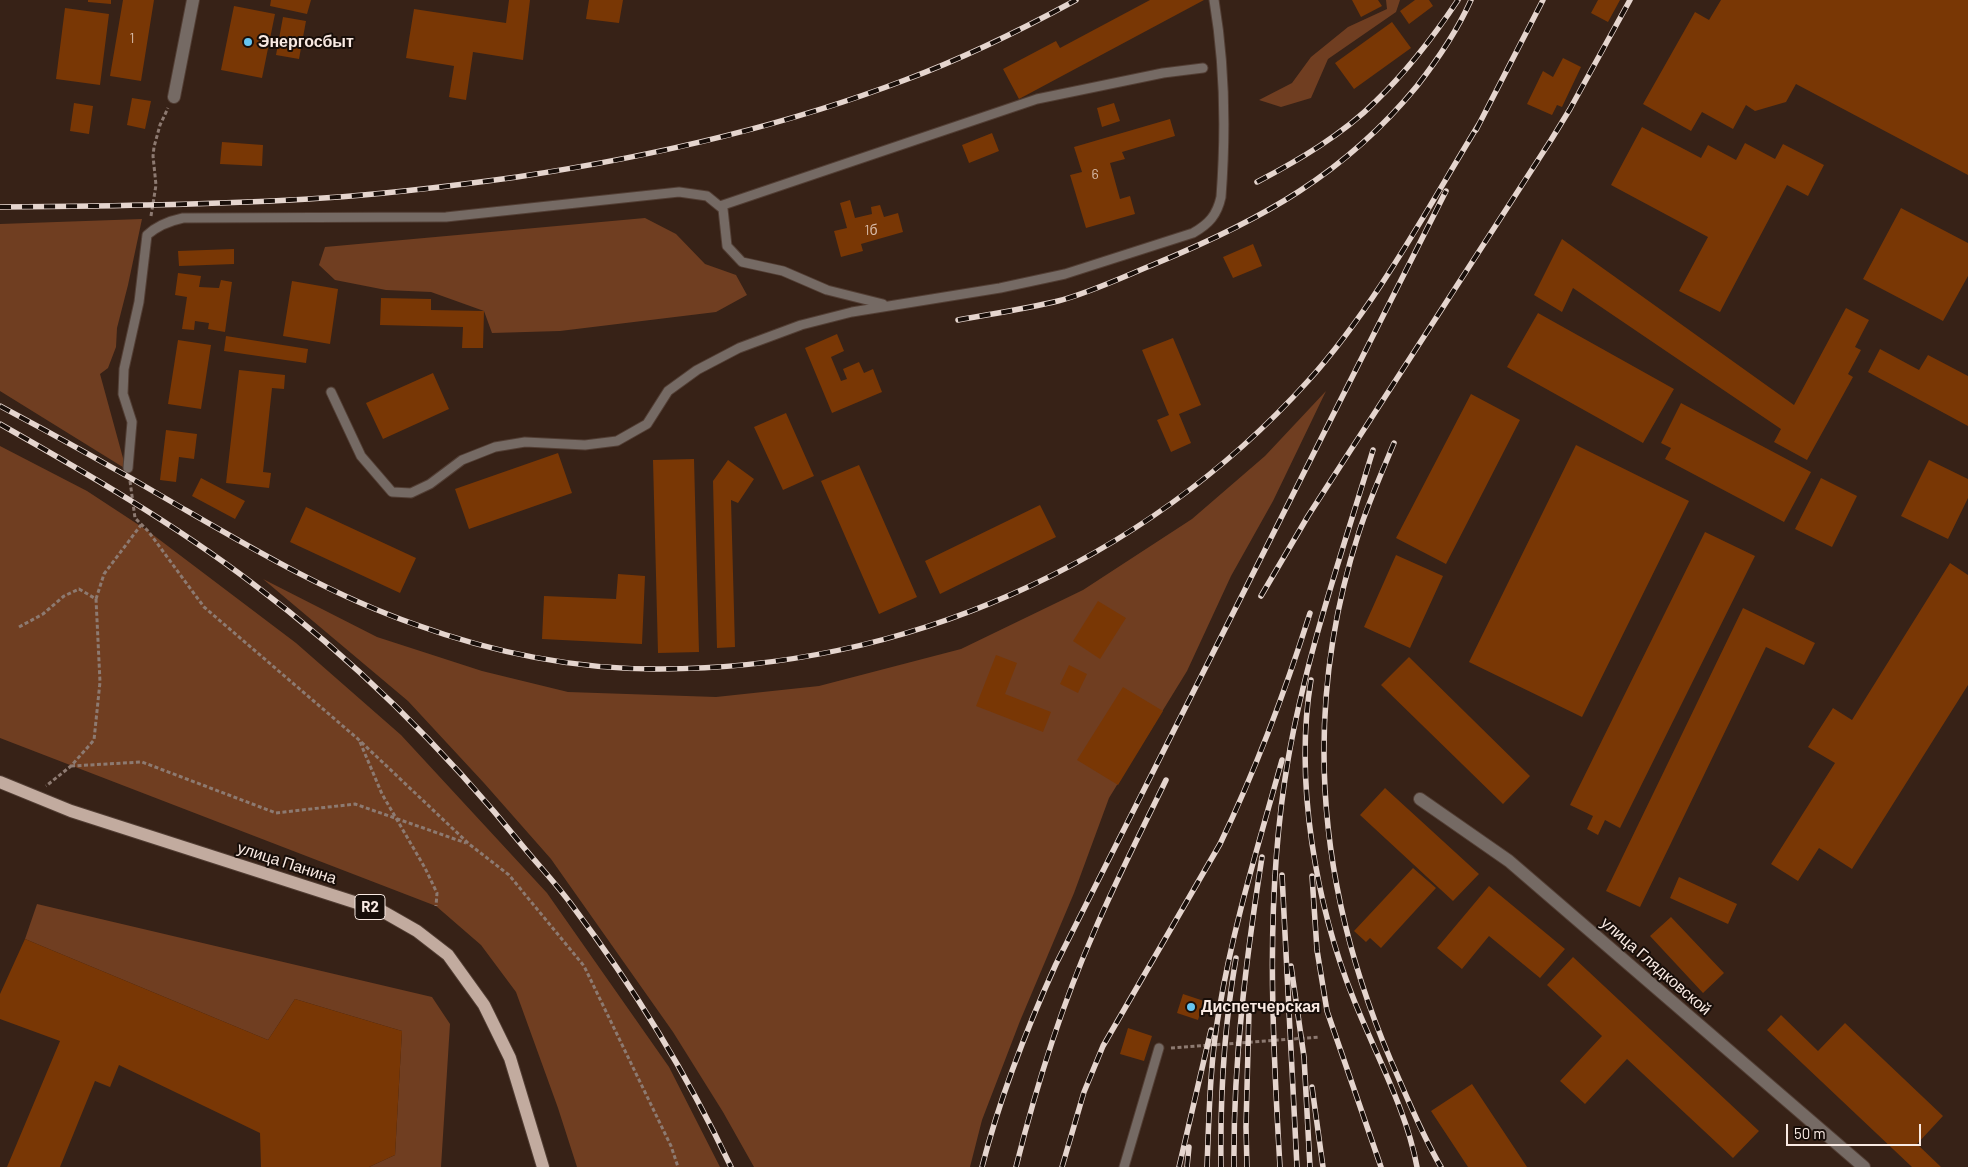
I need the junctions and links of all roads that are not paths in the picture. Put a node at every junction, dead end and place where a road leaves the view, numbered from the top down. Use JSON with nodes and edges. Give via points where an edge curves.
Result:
{"nodes":[{"id":1,"x":193,"y":0,"type":"edge"},
{"id":2,"x":1214,"y":0,"type":"edge"},
{"id":3,"x":1202,"y":68,"type":"dead end"},
{"id":4,"x":174,"y":97,"type":"road end"},
{"id":5,"x":720,"y":206,"type":"junction"},
{"id":6,"x":888,"y":305,"type":"junction"},
{"id":7,"x":331,"y":392,"type":"dead end"},
{"id":8,"x":128,"y":468,"type":"road end"},
{"id":9,"x":0,"y":782,"type":"edge"},
{"id":10,"x":1420,"y":799,"type":"dead end"},
{"id":11,"x":1159,"y":1048,"type":"road end"},
{"id":12,"x":543,"y":1167,"type":"edge"},
{"id":13,"x":1124,"y":1167,"type":"edge"},
{"id":14,"x":1864,"y":1167,"type":"edge"}],
"edges":[{"from":1,"to":4,"type":"street"},
{"from":2,"to":6,"type":"lane","via":[[1221,42],[1223,177],[1219,208],[1206,225],[1066,274]]},
{"from":3,"to":5,"type":"lane","via":[[1037,99]]},
{"from":5,"to":6,"type":"lane","via":[[724,209],[727,246],[742,262],[783,272],[827,290]]},
{"from":5,"to":8,"type":"lane","via":[[707,196],[679,192],[446,216],[183,218],[162,224],[147,235],[139,302],[124,369],[123,394],[132,422]]},
{"from":6,"to":7,"type":"lane","via":[[801,325],[717,359],[674,386],[647,424],[617,442],[585,445],[525,442],[495,447],[462,460],[430,484],[411,493],[392,492],[361,456]]},
{"from":9,"to":12,"type":"main road","name":"улица Панина","number":"R2","via":[[81,814],[382,911],[417,931],[448,955],[484,1006],[510,1058]]},
{"from":10,"to":14,"type":"street","name":"улица Глядковской","via":[[1510,861]]},
{"from":11,"to":13,"type":"lane"}]}
